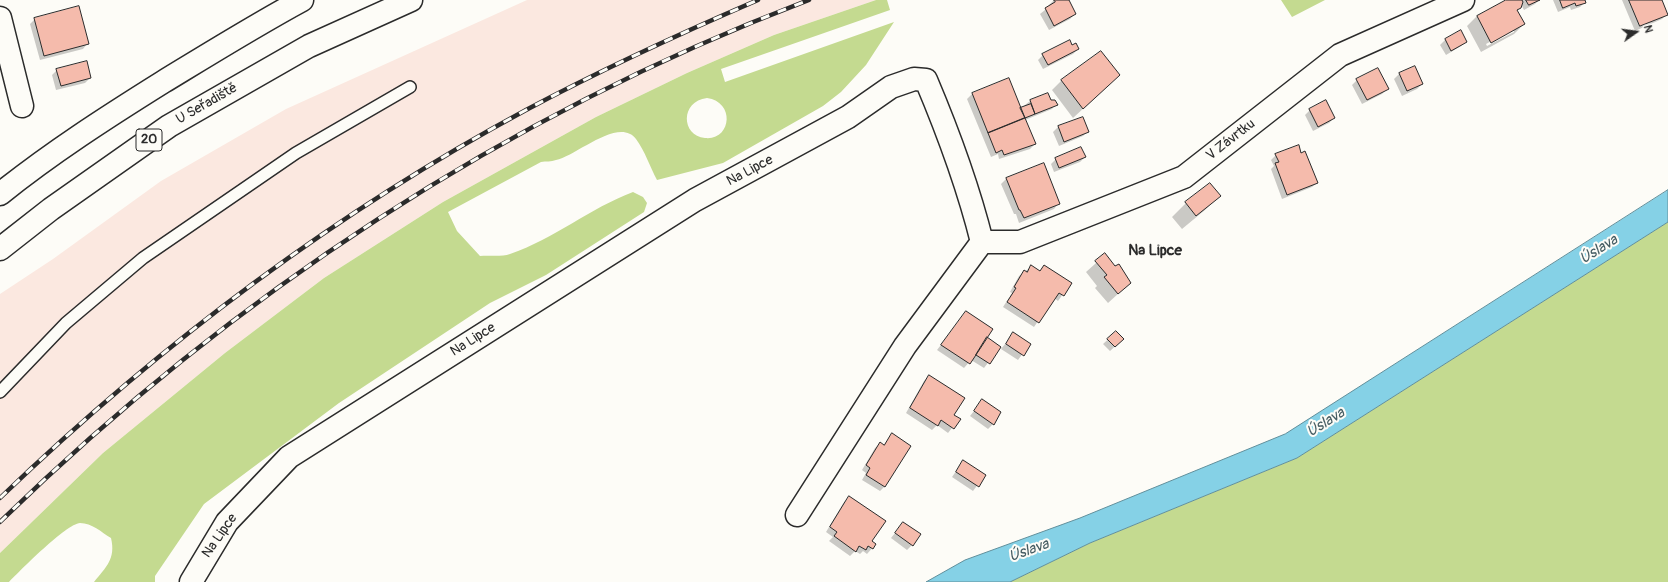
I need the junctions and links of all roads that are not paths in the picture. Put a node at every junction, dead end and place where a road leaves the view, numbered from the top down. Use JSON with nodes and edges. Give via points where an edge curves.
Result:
{"nodes":[{"id":1,"x":302,"y":0,"type":"edge"},
{"id":2,"x":411,"y":0,"type":"edge"},
{"id":3,"x":1463,"y":0,"type":"edge"},
{"id":4,"x":0,"y":18,"type":"edge"},
{"id":5,"x":410,"y":87,"type":"dead end"},
{"id":6,"x":22,"y":106,"type":"dead end"},
{"id":7,"x":0,"y":194,"type":"edge"},
{"id":8,"x":982,"y":242,"type":"junction"},
{"id":9,"x":0,"y":249,"type":"edge"},
{"id":10,"x":0,"y":392,"type":"edge"},
{"id":11,"x":797,"y":515,"type":"dead end"},
{"id":12,"x":191,"y":582,"type":"edge"}],
"edges":[{"from":1,"to":7,"type":"main road","via":[[239,35],[119,109]]},
{"from":2,"to":9,"type":"main road","name":"U Seřadiště","number":"20","via":[[309,46],[169,126],[50,209]]},
{"from":3,"to":8,"type":"main road","name":"V Závrtku","via":[[1340,55],[1184,177],[1020,242]]},
{"from":4,"to":6,"type":"main road"},
{"from":5,"to":10,"type":"lane","via":[[296,153],[143,258],[66,322]]},
{"from":8,"to":11,"type":"main road","via":[[905,346]]},
{"from":8,"to":12,"type":"main road","name":"Na Lipce","via":[[975,213],[945,125],[926,80],[914,79],[891,88],[848,117],[695,200],[289,457],[227,522]]}]}
